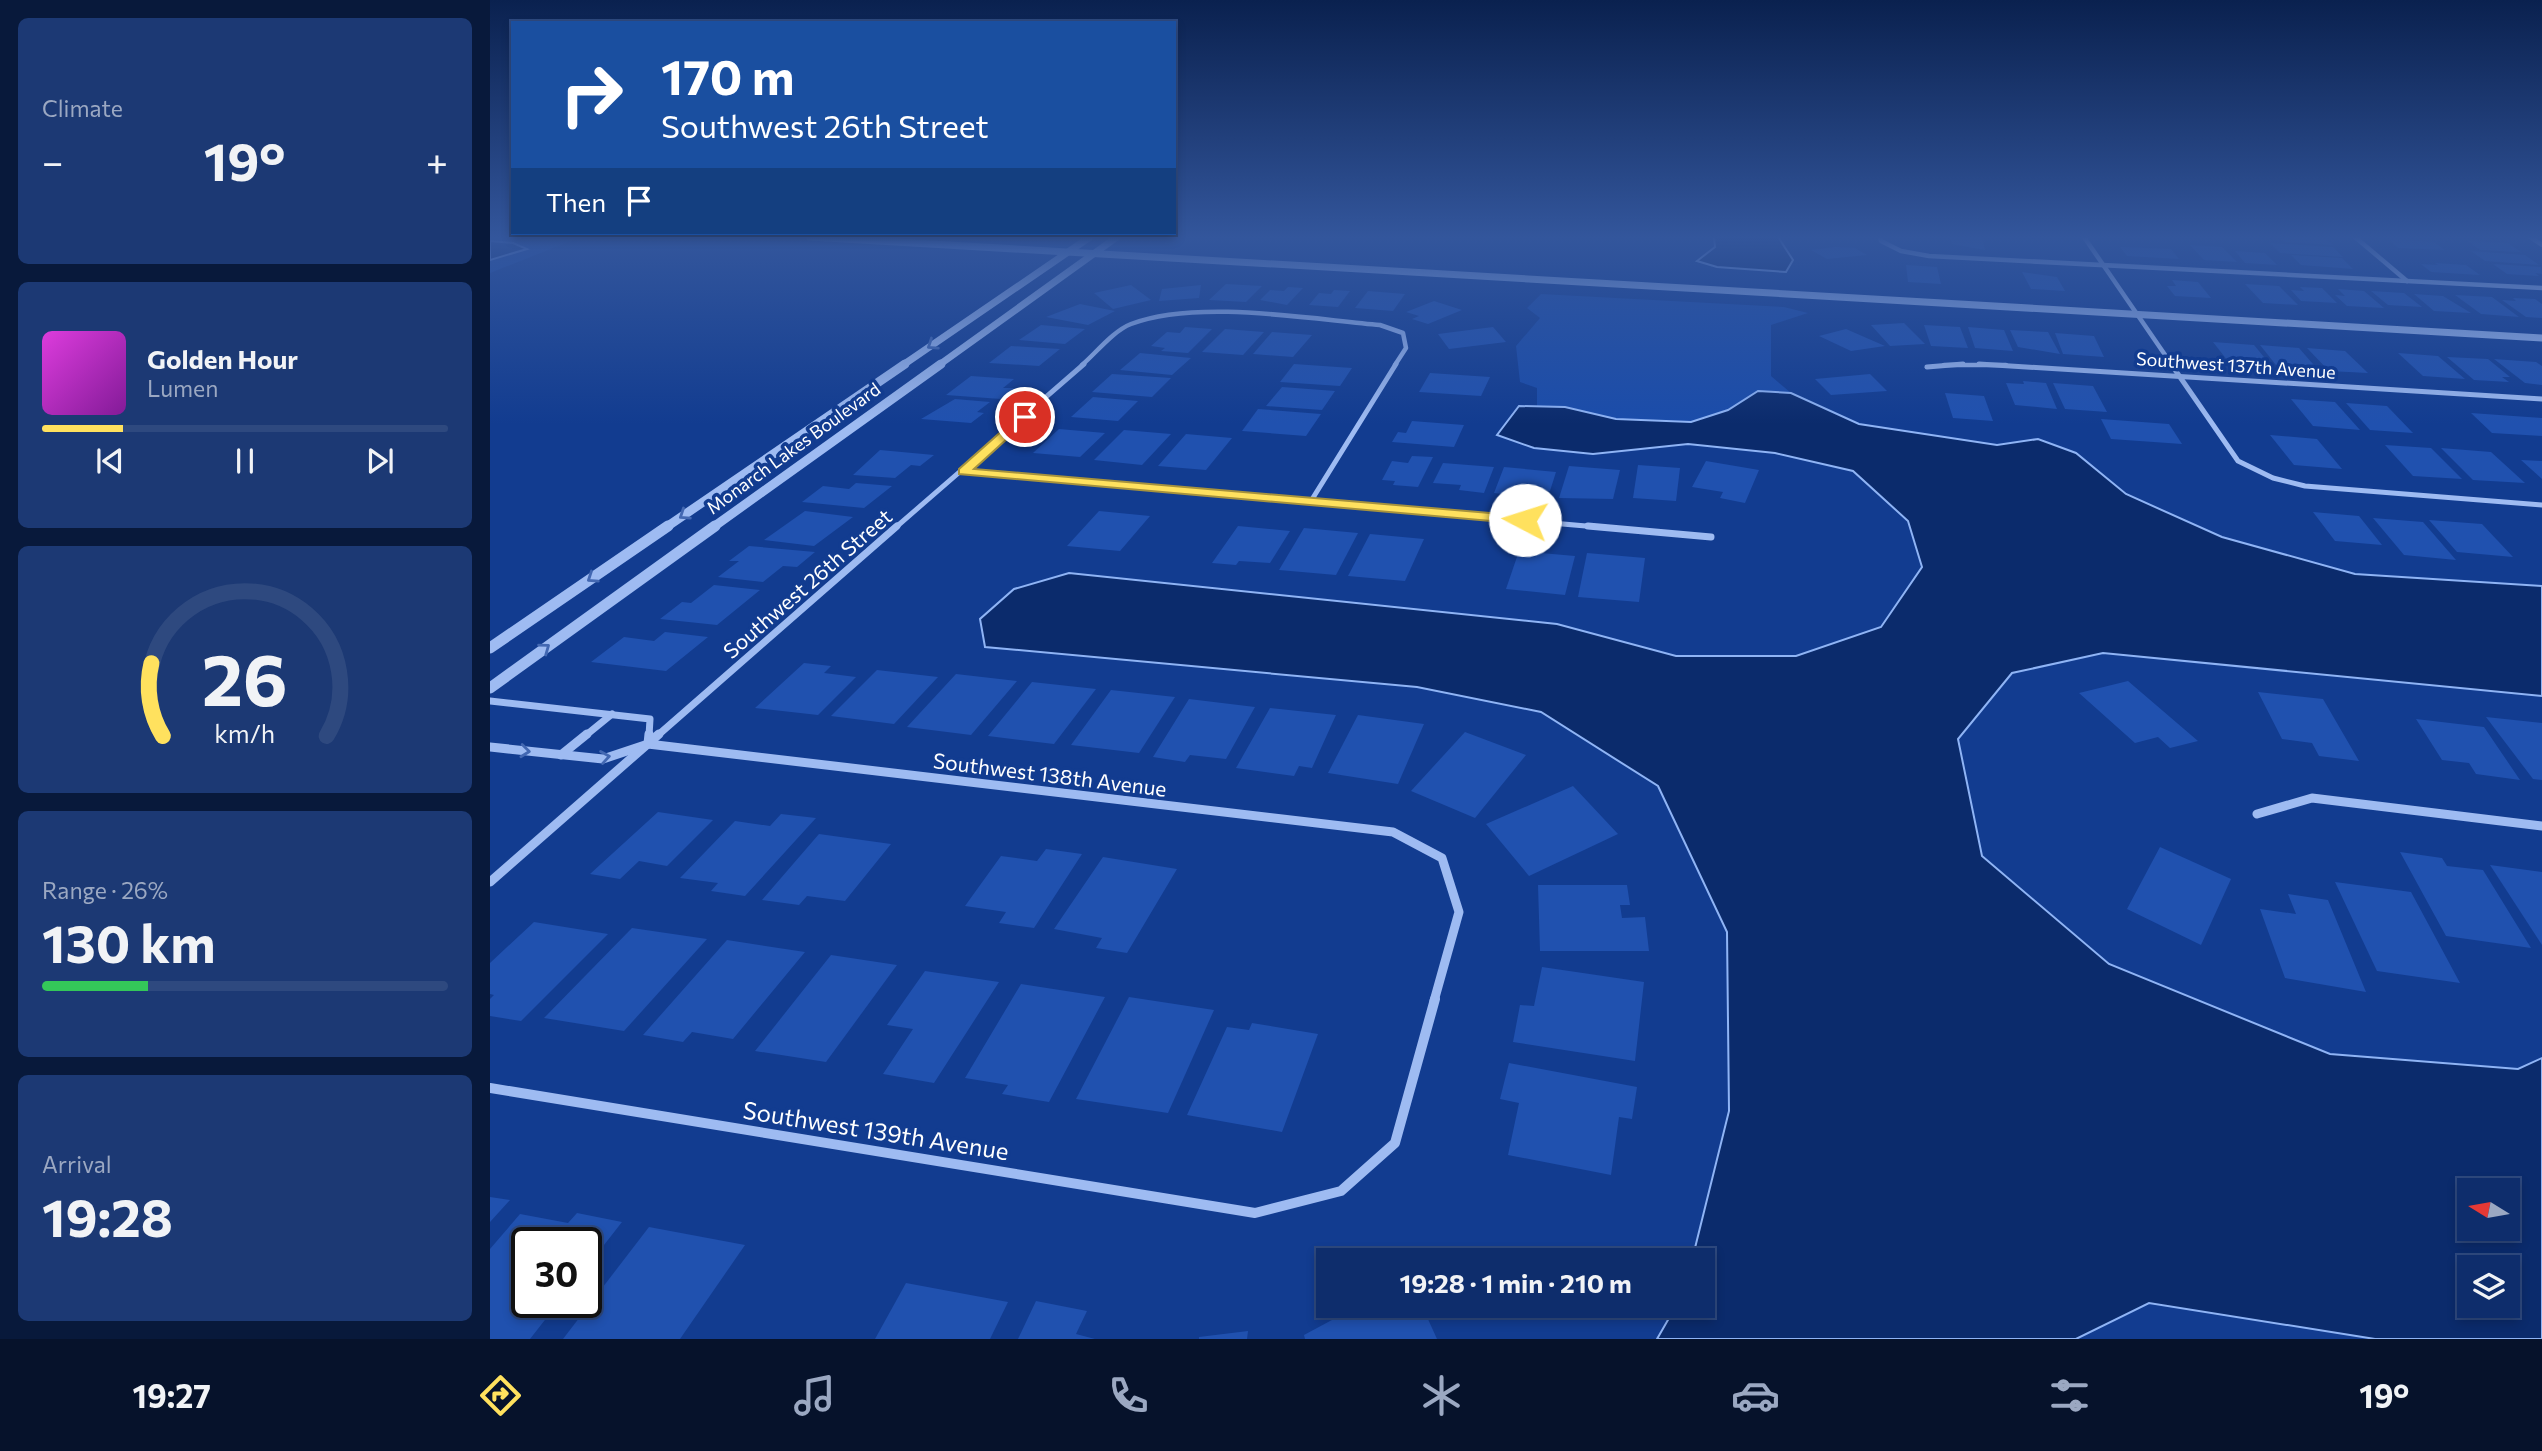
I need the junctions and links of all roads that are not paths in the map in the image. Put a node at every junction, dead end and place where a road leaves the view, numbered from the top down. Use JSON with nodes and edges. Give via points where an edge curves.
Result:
{"nodes":[{"id":1,"x":998,"y":299,"type":"edge"},
{"id":2,"x":1031,"y":299,"type":"edge"},
{"id":3,"x":1883,"y":299,"type":"edge"},
{"id":4,"x":2126,"y":299,"type":"edge"},
{"id":5,"x":2135,"y":314,"type":"junction"},
{"id":6,"x":2542,"y":338,"type":"edge"},
{"id":7,"x":1927,"y":368,"type":"dead end"},
{"id":8,"x":2179,"y":374,"type":"junction"},
{"id":9,"x":2542,"y":399,"type":"edge"},
{"id":10,"x":963,"y":471,"type":"junction"},
{"id":11,"x":1311,"y":501,"type":"junction"},
{"id":12,"x":2542,"y":505,"type":"edge"},
{"id":13,"x":1711,"y":537,"type":"dead end"},
{"id":14,"x":490,"y":648,"type":"edge"},
{"id":15,"x":490,"y":688,"type":"edge"},
{"id":16,"x":490,"y":701,"type":"edge"},
{"id":17,"x":612,"y":714,"type":"junction"},
{"id":18,"x":648,"y":744,"type":"junction"},
{"id":19,"x":490,"y":747,"type":"edge"},
{"id":20,"x":561,"y":755,"type":"junction"},
{"id":21,"x":2257,"y":814,"type":"dead end"},
{"id":22,"x":2542,"y":825,"type":"edge"},
{"id":23,"x":490,"y":882,"type":"edge"},
{"id":24,"x":490,"y":1088,"type":"edge"},
{"id":25,"x":1255,"y":1213,"type":"joint"}],
"edges":[{"from":1,"to":14,"type":"street","name":"Monarch Lakes Boulevard","one_way":true},
{"from":15,"to":2,"type":"street","name":"Monarch Lakes Boulevard","one_way":true},
{"from":3,"to":5,"type":"street"},
{"from":4,"to":5,"type":"street"},
{"from":5,"to":6,"type":"street"},
{"from":5,"to":8,"type":"street"},
{"from":7,"to":8,"type":"street","name":"Southwest 137th Avenue","via":[[1969,363]]},
{"from":8,"to":9,"type":"street","name":"Southwest 137th Avenue"},
{"from":8,"to":12,"type":"street","via":[[2238,461],[2273,478],[2305,486]]},
{"from":10,"to":11,"type":"street"},
{"from":10,"to":11,"type":"street","name":"Southwest 26th Street","via":[[1128,326],[1151,317],[1192,313],[1380,325],[1403,333],[1406,348]]},
{"from":10,"to":18,"type":"street","name":"Southwest 26th Street"},
{"from":11,"to":13,"type":"street"},
{"from":16,"to":17,"type":"street"},
{"from":17,"to":18,"type":"street","via":[[650,719]]},
{"from":17,"to":20,"type":"street"},
{"from":20,"to":18,"type":"street","name":"Southwest 138th Avenue","one_way":true,"via":[[603,759]]},
{"from":18,"to":23,"type":"street","name":"Southwest 26th Street"},
{"from":18,"to":25,"type":"street","name":"Southwest 138th Avenue","via":[[1394,832],[1442,858],[1459,912],[1395,1143],[1342,1191]]},
{"from":19,"to":20,"type":"street","name":"Southwest 138th Avenue","one_way":true},
{"from":21,"to":22,"type":"street","via":[[2312,799]]},
{"from":24,"to":25,"type":"street","name":"Southwest 139th Avenue"}]}
